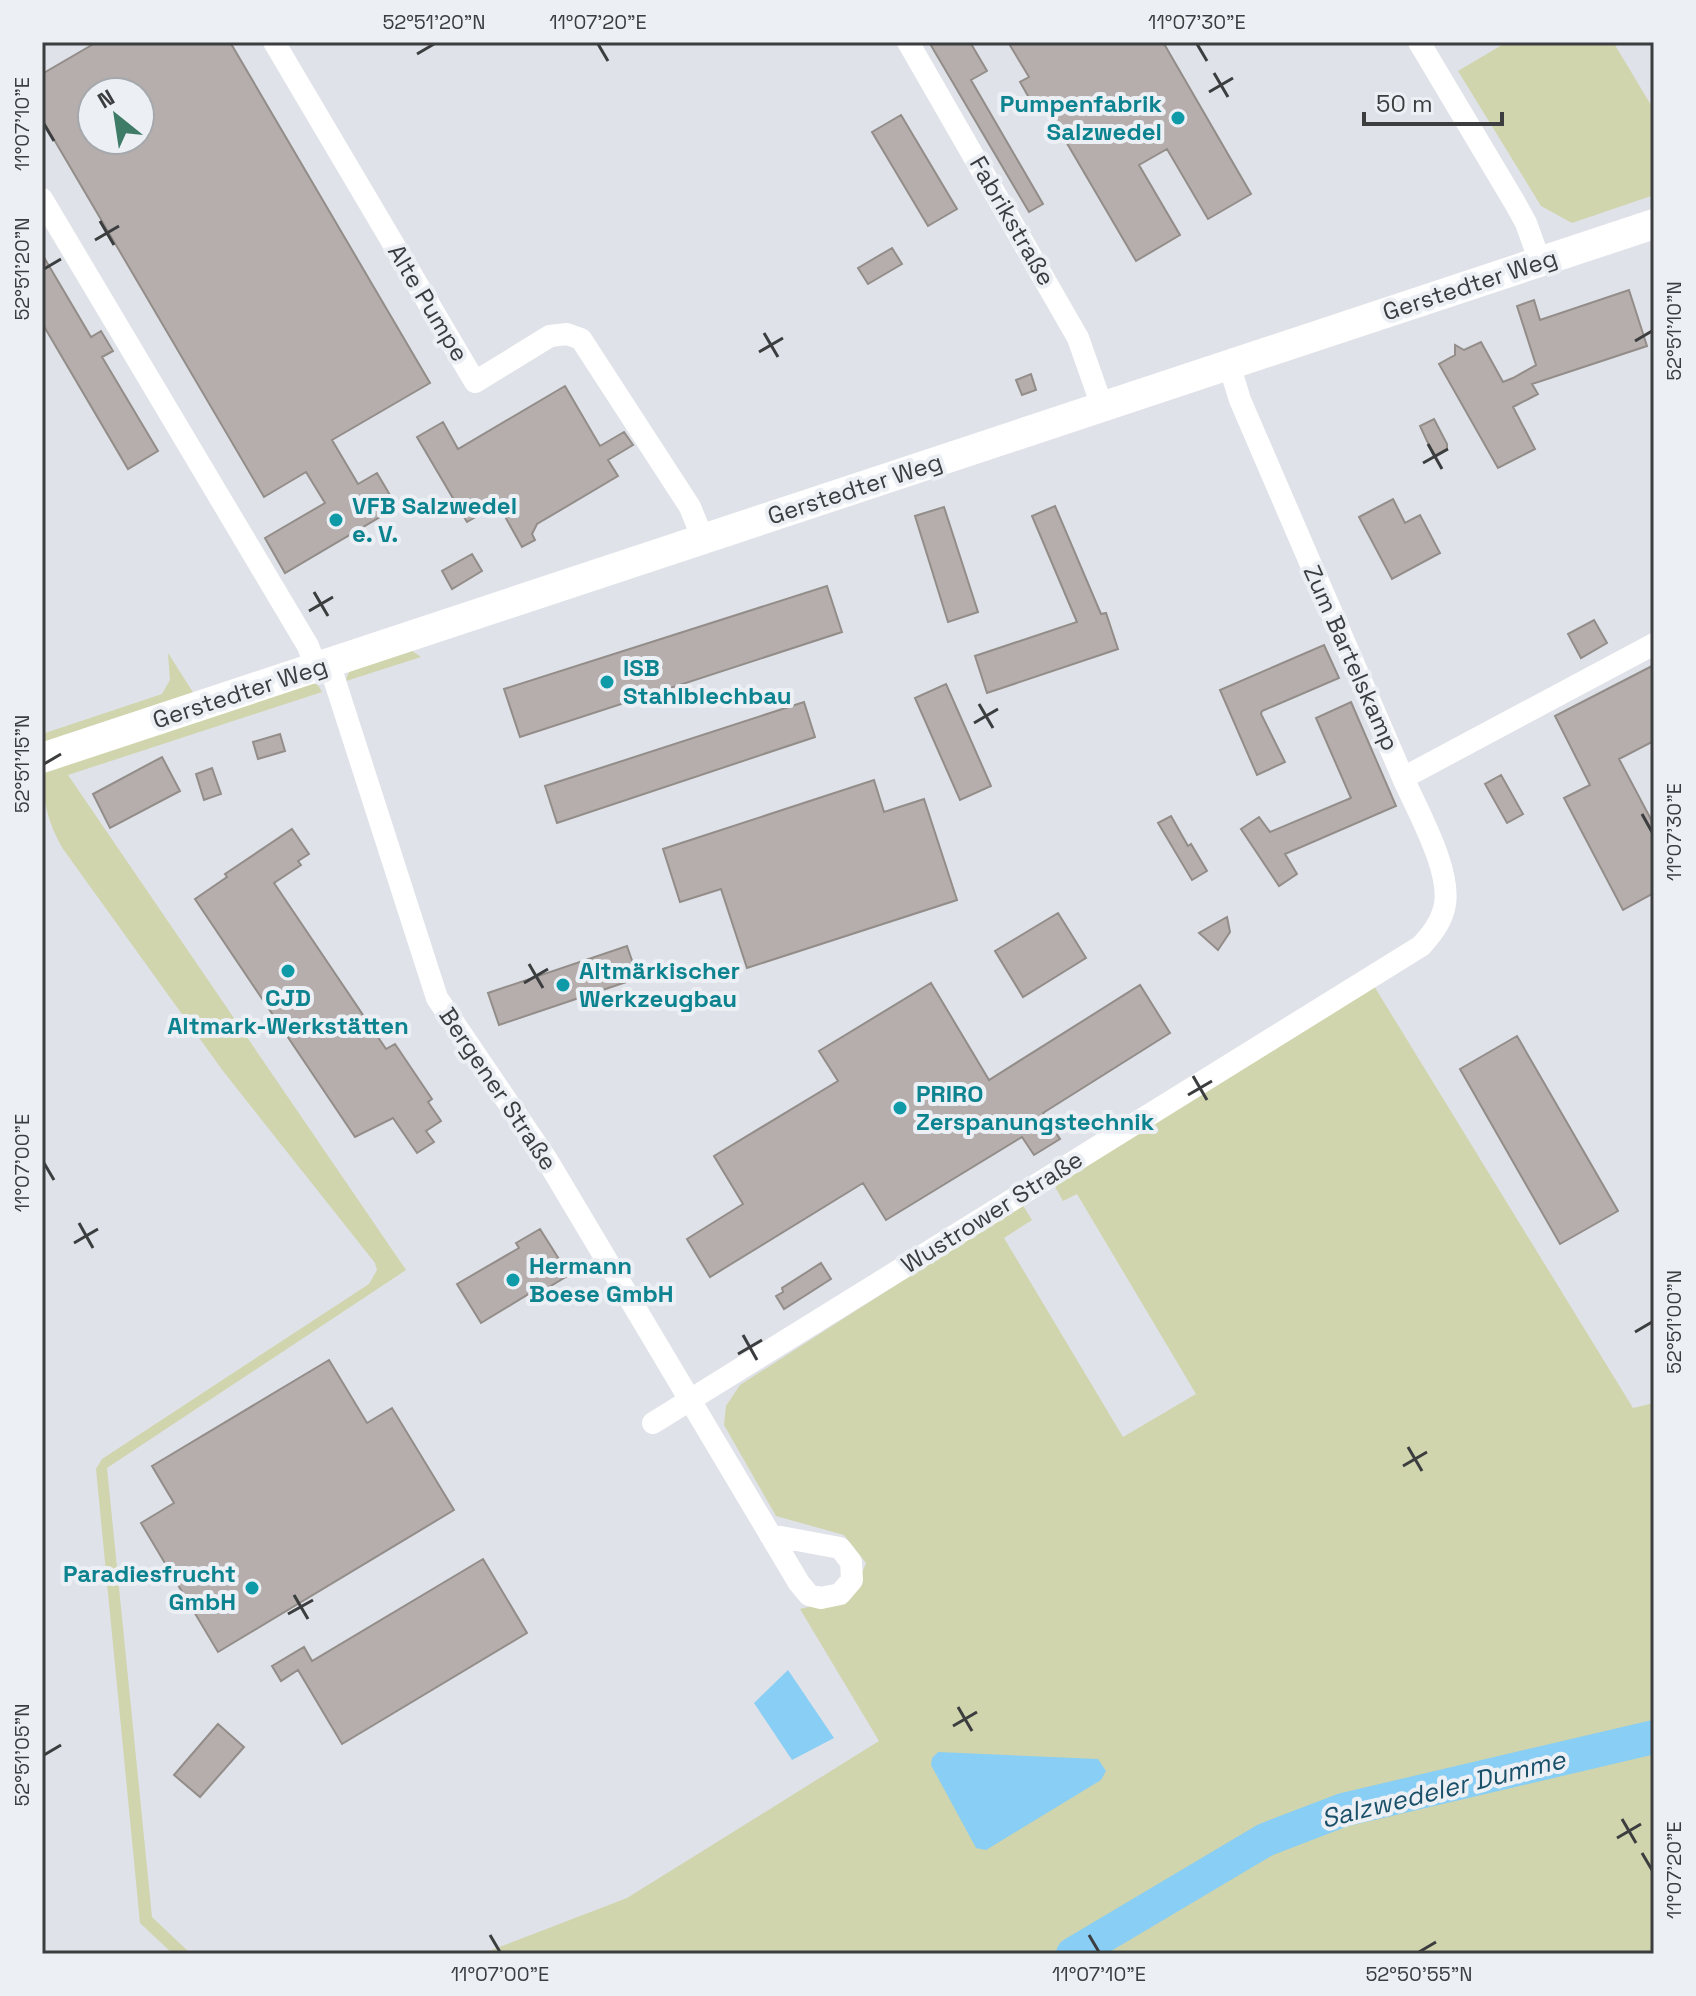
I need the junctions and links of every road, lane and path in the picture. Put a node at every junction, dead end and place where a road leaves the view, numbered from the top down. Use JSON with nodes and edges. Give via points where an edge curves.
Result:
{"nodes":[{"id":1,"x":274,"y":42,"type":"edge"},
{"id":2,"x":908,"y":42,"type":"edge"},
{"id":3,"x":1419,"y":42,"type":"edge"},
{"id":4,"x":42,"y":199,"type":"edge"},
{"id":5,"x":1654,"y":224,"type":"edge"},
{"id":6,"x":1540,"y":262,"type":"junction"},
{"id":7,"x":1229,"y":364,"type":"junction"},
{"id":8,"x":1102,"y":406,"type":"junction"},
{"id":9,"x":703,"y":539,"type":"junction"},
{"id":10,"x":1654,"y":644,"type":"edge"},
{"id":11,"x":323,"y":665,"type":"junction"},
{"id":12,"x":49,"y":756,"type":"edge"},
{"id":13,"x":1403,"y":778,"type":"junction"},
{"id":14,"x":691,"y":1399,"type":"junction"},
{"id":15,"x":653,"y":1423,"type":"dead end"},
{"id":16,"x":770,"y":1535,"type":"dead end"}],
"edges":[{"from":1,"to":9,"type":"street","name":"Alte Pumpe","via":[[475,382],[550,336],[581,339],[690,507]]},
{"from":2,"to":8,"type":"street","name":"Fabrikstraße","via":[[1078,338]]},
{"from":3,"to":6,"type":"street","via":[[1515,203]]},
{"from":4,"to":11,"type":"street"},
{"from":5,"to":6,"type":"street","name":"Gerstedter Weg"},
{"from":6,"to":7,"type":"street","name":"Gerstedter Weg"},
{"from":7,"to":8,"type":"street","name":"Gerstedter Weg"},
{"from":7,"to":13,"type":"street","name":"Zum Bartelskamp"},
{"from":8,"to":9,"type":"street","name":"Gerstedter Weg"},
{"from":9,"to":11,"type":"street","name":"Gerstedter Weg"},
{"from":10,"to":13,"type":"street","name":"Zum Bartelskamp"},
{"from":11,"to":12,"type":"street","name":"Gerstedter Weg"},
{"from":11,"to":14,"type":"street","name":"Bergener Straße","via":[[437,998],[547,1160]]},
{"from":13,"to":14,"type":"street","name":"Wustrower Straße","via":[[1447,893],[1440,920],[1421,946]]},
{"from":14,"to":15,"type":"street","name":"Wustrower Straße"},
{"from":14,"to":16,"type":"street","name":"Bergener Straße"}]}
